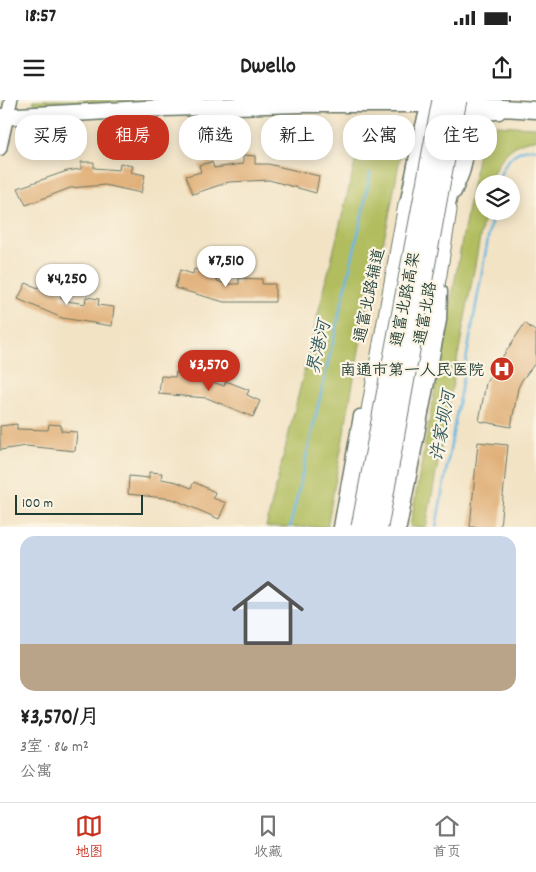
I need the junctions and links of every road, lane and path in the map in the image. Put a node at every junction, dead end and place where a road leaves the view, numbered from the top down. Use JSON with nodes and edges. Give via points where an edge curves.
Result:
{"nodes":[{"id":1,"x":10,"y":100,"type":"edge"},
{"id":2,"x":262,"y":100,"type":"edge"},
{"id":3,"x":448,"y":102,"type":"edge"},
{"id":4,"x":497,"y":104,"type":"edge"},
{"id":5,"x":217,"y":106,"type":"junction"},
{"id":6,"x":536,"y":110,"type":"edge"},
{"id":7,"x":459,"y":115,"type":"edge"},
{"id":8,"x":486,"y":115,"type":"edge"},
{"id":9,"x":536,"y":116,"type":"edge"},
{"id":10,"x":3,"y":117,"type":"edge"},
{"id":11,"x":419,"y":141,"type":"junction"},
{"id":12,"x":0,"y":149,"type":"edge"},
{"id":13,"x":465,"y":160,"type":"edge"},
{"id":14,"x":458,"y":184,"type":"junction"},
{"id":15,"x":408,"y":205,"type":"junction"},
{"id":16,"x":447,"y":210,"type":"junction"},
{"id":17,"x":440,"y":272,"type":"junction"},
{"id":18,"x":340,"y":527,"type":"edge"},
{"id":19,"x":352,"y":527,"type":"edge"},
{"id":20,"x":361,"y":527,"type":"edge"},
{"id":21,"x":378,"y":527,"type":"edge"},
{"id":22,"x":388,"y":527,"type":"edge"},
{"id":23,"x":400,"y":527,"type":"edge"}],
"edges":[{"from":1,"to":10,"type":"street"},
{"from":2,"to":5,"type":"main road"},
{"from":3,"to":4,"type":"main road"},
{"from":3,"to":5,"type":"main road"},
{"from":3,"to":7,"type":"street"},
{"from":3,"to":11,"type":"main road","name":"通富北路"},
{"from":3,"to":14,"type":"street"},
{"from":3,"to":16,"type":"main road","name":"通富北路"},
{"from":3,"to":20,"type":"highway","name":"通富北路高架","bridge":true},
{"from":3,"to":21,"type":"highway","name":"通富北路高架","bridge":true,"via":[[441,180]]},
{"from":4,"to":6,"type":"main road"},
{"from":5,"to":10,"type":"main road"},
{"from":8,"to":9,"type":"street"},
{"from":10,"to":12,"type":"street"},
{"from":11,"to":15,"type":"main road","name":"通富北路"},
{"from":11,"to":18,"type":"street","name":"通富北路辅道","via":[[381,305]]},
{"from":13,"to":14,"type":"street"},
{"from":14,"to":16,"type":"street"},
{"from":14,"to":17,"type":"street"},
{"from":15,"to":19,"type":"highway"},
{"from":15,"to":19,"type":"main road","name":"通富北路","via":[[405,242]]},
{"from":16,"to":17,"type":"highway"},
{"from":16,"to":22,"type":"main road","name":"通富北路","via":[[434,254]]},
{"from":17,"to":22,"type":"highway"},
{"from":17,"to":23,"type":"street","via":[[440,320]]}]}
